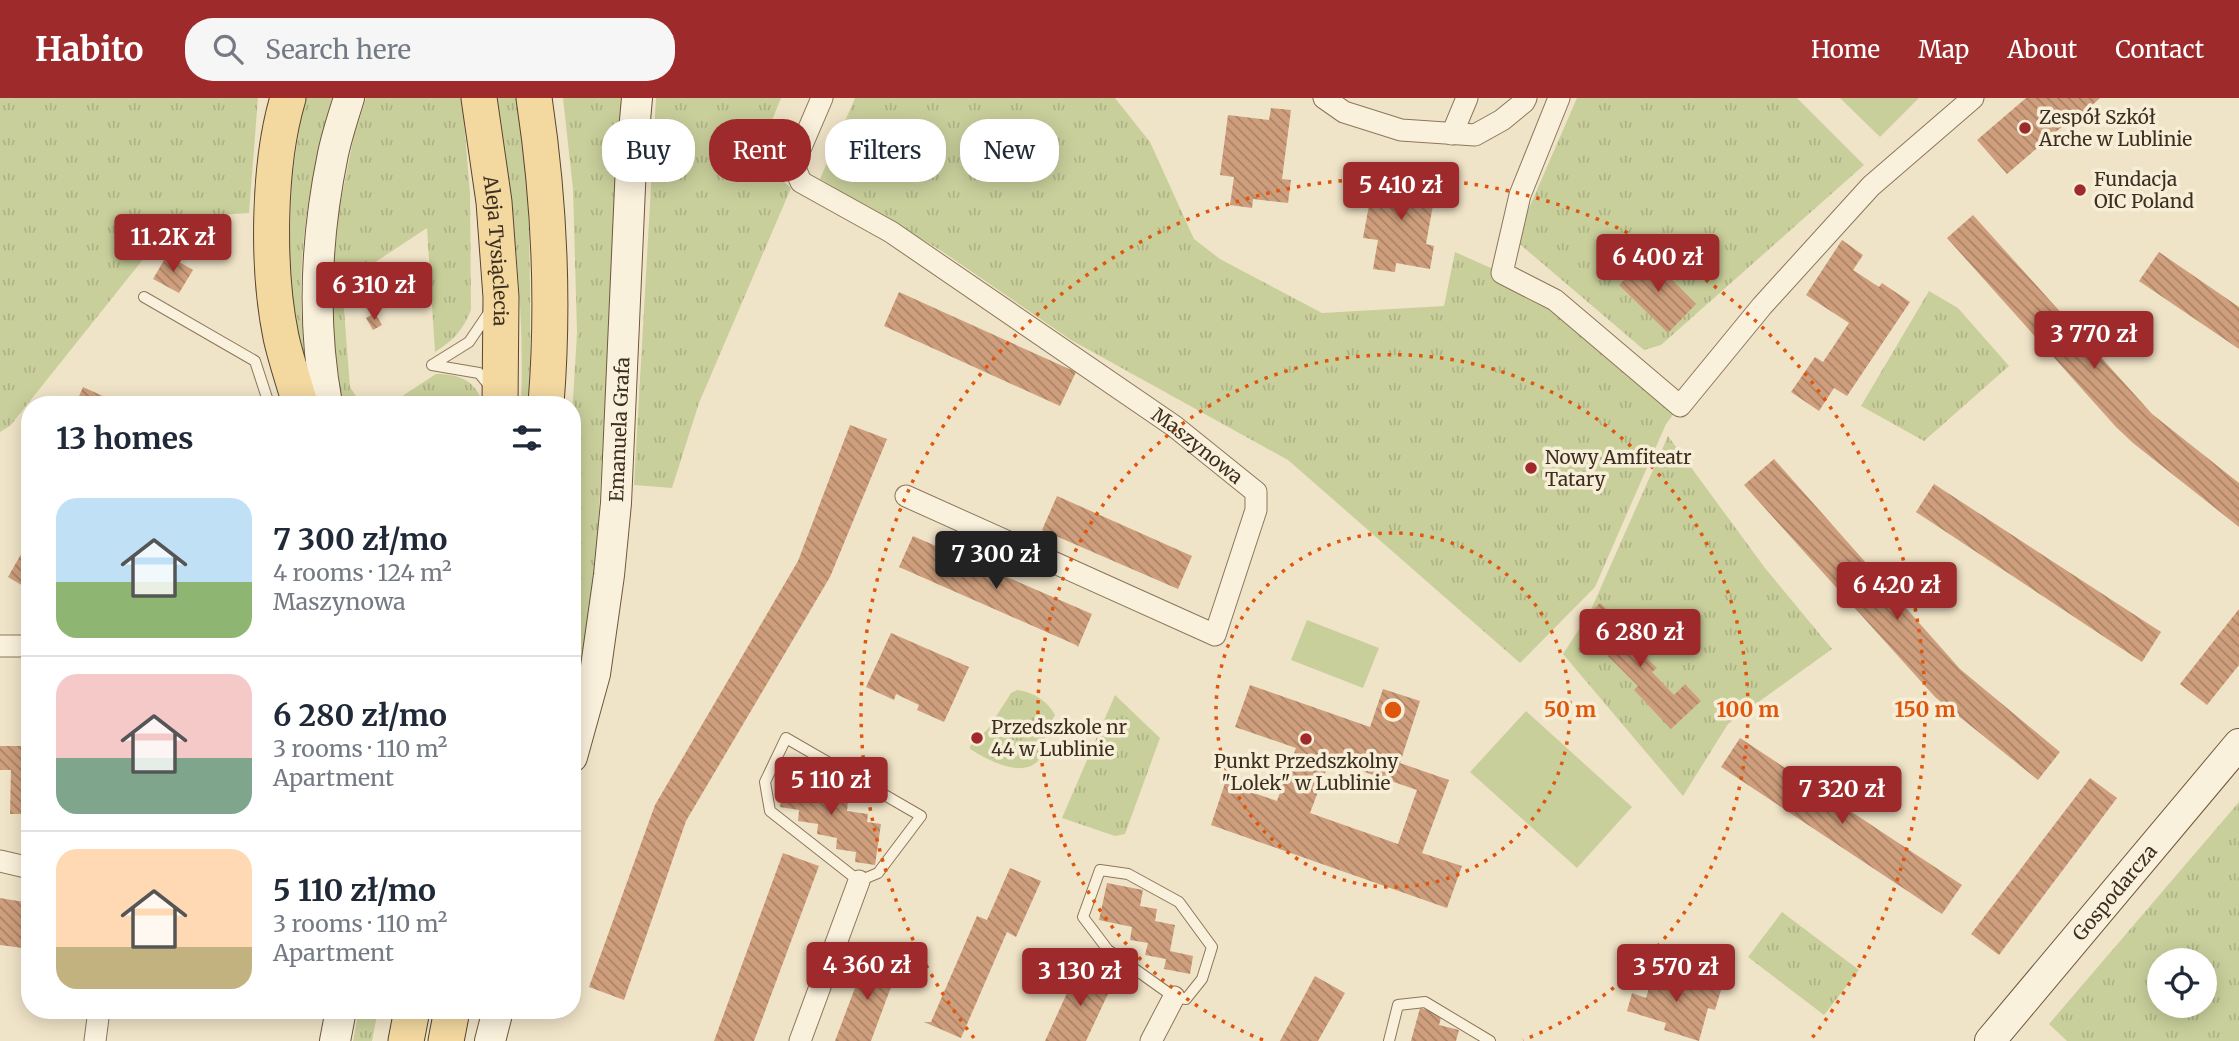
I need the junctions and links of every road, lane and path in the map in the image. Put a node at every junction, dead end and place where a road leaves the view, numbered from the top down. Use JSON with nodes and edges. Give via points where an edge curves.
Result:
{"nodes":[{"id":1,"x":288,"y":98,"type":"edge"},
{"id":2,"x":349,"y":98,"type":"edge"},
{"id":3,"x":479,"y":98,"type":"edge"},
{"id":4,"x":637,"y":98,"type":"edge"},
{"id":5,"x":822,"y":98,"type":"edge"},
{"id":6,"x":1324,"y":98,"type":"edge"},
{"id":7,"x":1467,"y":98,"type":"edge"},
{"id":8,"x":1525,"y":98,"type":"edge"},
{"id":9,"x":1559,"y":98,"type":"edge"},
{"id":10,"x":1973,"y":98,"type":"edge"},
{"id":11,"x":535,"y":102,"type":"edge"},
{"id":12,"x":1452,"y":134,"type":"junction"},
{"id":13,"x":144,"y":297,"type":"dead end"},
{"id":14,"x":500,"y":297,"type":"junction"},
{"id":15,"x":266,"y":396,"type":"edge"},
{"id":16,"x":298,"y":396,"type":"edge"},
{"id":17,"x":326,"y":396,"type":"edge"},
{"id":18,"x":496,"y":396,"type":"edge"},
{"id":19,"x":500,"y":396,"type":"edge"},
{"id":20,"x":546,"y":396,"type":"edge"},
{"id":21,"x":906,"y":496,"type":"dead end"},
{"id":22,"x":0,"y":646,"type":"edge"},
{"id":23,"x":21,"y":646,"type":"edge"},
{"id":24,"x":581,"y":725,"type":"edge"},
{"id":25,"x":2239,"y":744,"type":"edge"},
{"id":26,"x":0,"y":861,"type":"edge"},
{"id":27,"x":21,"y":867,"type":"edge"},
{"id":28,"x":859,"y":881,"type":"junction"},
{"id":29,"x":1174,"y":997,"type":"junction"},
{"id":30,"x":98,"y":1019,"type":"edge"},
{"id":31,"x":339,"y":1019,"type":"edge"},
{"id":32,"x":410,"y":1019,"type":"edge"},
{"id":33,"x":450,"y":1019,"type":"edge"},
{"id":34,"x":496,"y":1019,"type":"edge"},
{"id":35,"x":95,"y":1041,"type":"edge"},
{"id":36,"x":335,"y":1041,"type":"edge"},
{"id":37,"x":406,"y":1041,"type":"edge"},
{"id":38,"x":446,"y":1041,"type":"edge"},
{"id":39,"x":490,"y":1041,"type":"edge"},
{"id":40,"x":800,"y":1041,"type":"edge"},
{"id":41,"x":1152,"y":1041,"type":"edge"},
{"id":42,"x":1389,"y":1041,"type":"edge"},
{"id":43,"x":1490,"y":1041,"type":"edge"},
{"id":44,"x":1990,"y":1041,"type":"edge"}],
"edges":[{"from":1,"to":16,"type":"main road","via":[[278,146],[274,260],[281,337]]},
{"from":2,"to":17,"type":"street","via":[[333,154],[317,282]]},
{"from":3,"to":14,"type":"main road","name":"Aleja Tysiąclecia","via":[[494,202]]},
{"from":4,"to":24,"type":"street","name":"Emanuela Grafa","via":[[616,503],[595,674]]},
{"from":5,"to":21,"type":"street","name":"Maszynowa","via":[[798,154],[801,182],[891,232],[1174,426],[1256,492],[1256,510],[1215,635]]},
{"from":6,"to":12,"type":"street","via":[[1344,112],[1401,130]]},
{"from":7,"to":12,"type":"street"},
{"from":8,"to":12,"type":"street","via":[[1502,120],[1475,135]]},
{"from":9,"to":10,"type":"street","via":[[1520,195],[1502,273],[1555,300],[1680,406],[1762,306],[1871,186]]},
{"from":11,"to":20,"type":"main road","via":[[549,278]]},
{"from":13,"to":15,"type":"lane","via":[[255,361]]},
{"from":14,"to":18,"type":"lane","via":[[468,342],[432,365],[479,373]]},
{"from":14,"to":19,"type":"main road","name":"Aleja Tysiąclecia"},
{"from":22,"to":23,"type":"street"},
{"from":25,"to":44,"type":"street","name":"Gospodarcza"},
{"from":26,"to":27,"type":"street"},
{"from":28,"to":28,"type":"lane","via":[[770,811],[765,782],[786,738],[921,816],[878,873]]},
{"from":28,"to":40,"type":"street"},
{"from":29,"to":29,"type":"lane","via":[[1108,950],[1083,917],[1100,870],[1128,874],[1179,902],[1212,947],[1202,979],[1186,999]]},
{"from":29,"to":41,"type":"street"},
{"from":30,"to":35,"type":"street"},
{"from":31,"to":36,"type":"street"},
{"from":32,"to":37,"type":"main road"},
{"from":33,"to":38,"type":"main road"},
{"from":34,"to":39,"type":"street"},
{"from":42,"to":43,"type":"lane","via":[[1398,1005],[1425,1002]]}]}
